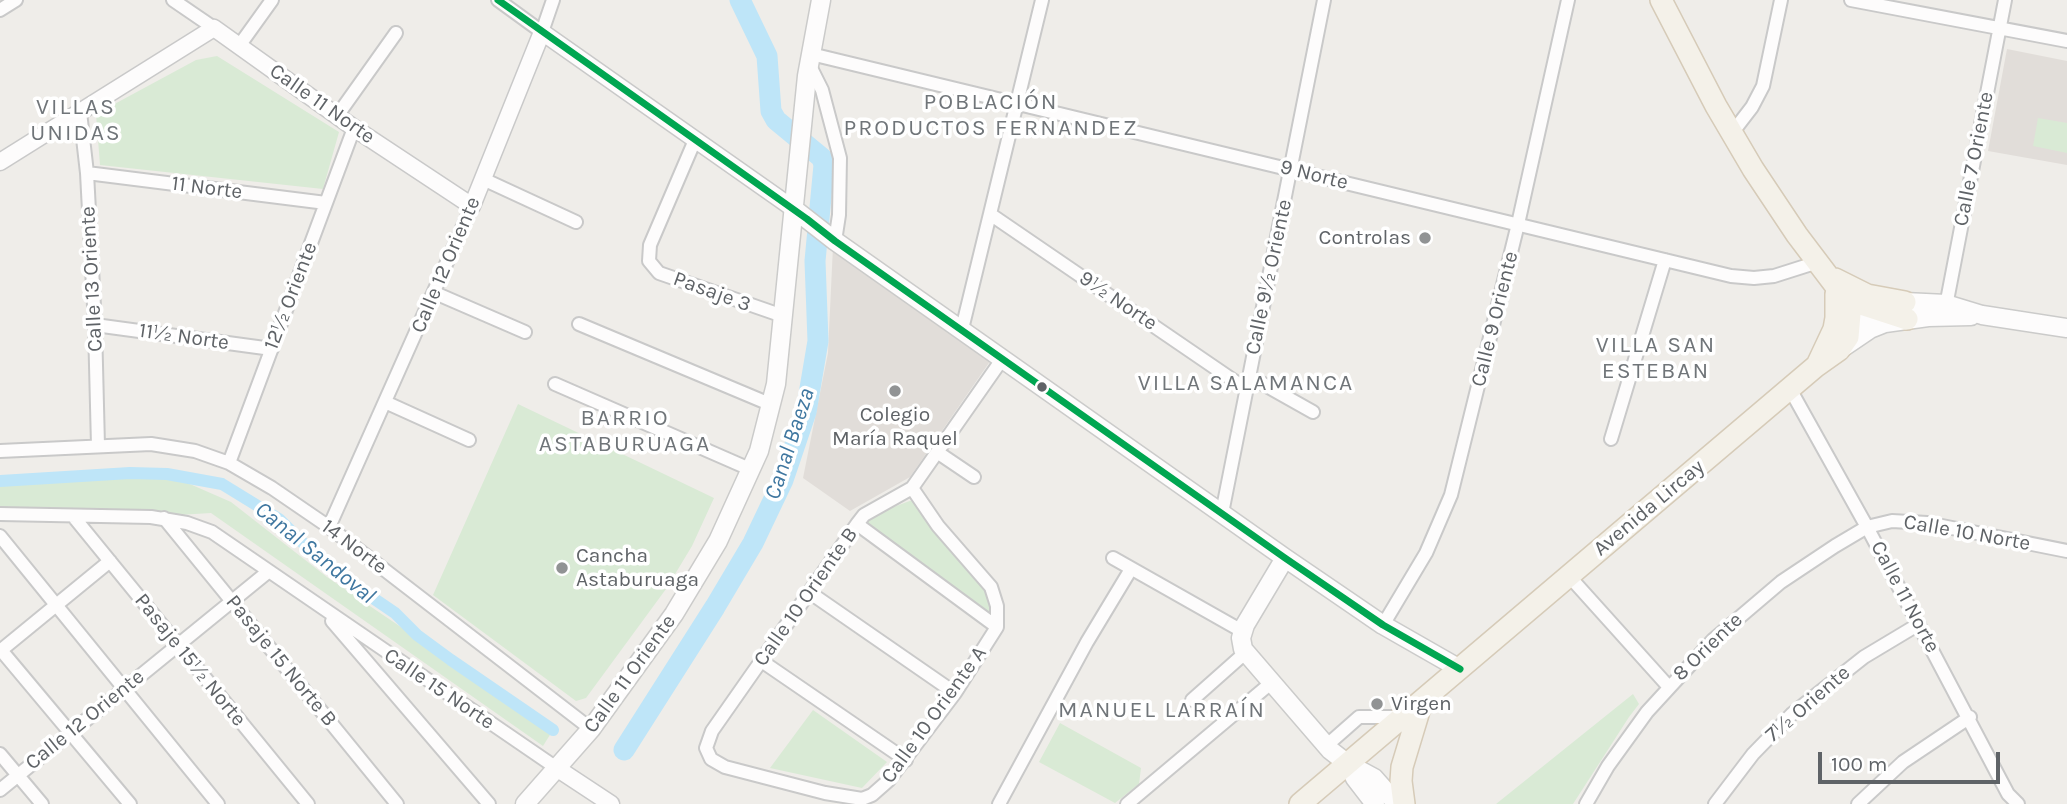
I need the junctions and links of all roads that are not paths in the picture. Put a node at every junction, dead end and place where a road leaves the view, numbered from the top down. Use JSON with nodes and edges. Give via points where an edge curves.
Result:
{"nodes":[{"id":1,"x":16,"y":0,"type":"edge"},
{"id":2,"x":173,"y":0,"type":"edge"},
{"id":3,"x":272,"y":0,"type":"edge"},
{"id":4,"x":498,"y":0,"type":"edge"},
{"id":5,"x":553,"y":0,"type":"edge"},
{"id":6,"x":821,"y":0,"type":"edge"},
{"id":7,"x":1042,"y":0,"type":"edge"},
{"id":8,"x":1324,"y":0,"type":"edge"},
{"id":9,"x":1568,"y":0,"type":"edge"},
{"id":10,"x":1661,"y":0,"type":"edge"},
{"id":11,"x":1781,"y":0,"type":"edge"},
{"id":12,"x":1852,"y":0,"type":"edge"},
{"id":13,"x":2005,"y":0,"type":"edge"},
{"id":14,"x":0,"y":10,"type":"edge"},
{"id":15,"x":2000,"y":27,"type":"junction"},
{"id":16,"x":214,"y":28,"type":"junction"},
{"id":17,"x":542,"y":32,"type":"junction"},
{"id":18,"x":396,"y":33,"type":"dead end"},
{"id":19,"x":2067,"y":41,"type":"edge"},
{"id":20,"x":239,"y":46,"type":"junction"},
{"id":21,"x":810,"y":59,"type":"junction"},
{"id":22,"x":1017,"y":104,"type":"junction"},
{"id":23,"x":79,"y":113,"type":"junction"},
{"id":24,"x":337,"y":116,"type":"junction"},
{"id":25,"x":354,"y":128,"type":"junction"},
{"id":26,"x":1732,"y":133,"type":"junction"},
{"id":27,"x":695,"y":140,"type":"junction"},
{"id":28,"x":0,"y":162,"type":"edge"},
{"id":29,"x":1292,"y":170,"type":"junction"},
{"id":30,"x":87,"y":173,"type":"junction"},
{"id":31,"x":483,"y":179,"type":"junction"},
{"id":32,"x":326,"y":203,"type":"junction"},
{"id":33,"x":472,"y":206,"type":"junction"},
{"id":34,"x":800,"y":214,"type":"junction"},
{"id":35,"x":990,"y":214,"type":"junction"},
{"id":36,"x":576,"y":222,"type":"dead end"},
{"id":37,"x":1518,"y":224,"type":"junction"},
{"id":38,"x":829,"y":237,"type":"junction"},
{"id":39,"x":1665,"y":260,"type":"junction"},
{"id":40,"x":1829,"y":277,"type":"junction"},
{"id":41,"x":435,"y":293,"type":"junction"},
{"id":42,"x":1874,"y":310,"type":"junction"},
{"id":43,"x":1906,"y":311,"type":"junction"},
{"id":44,"x":1945,"y":311,"type":"junction"},
{"id":45,"x":783,"y":316,"type":"junction"},
{"id":46,"x":579,"y":324,"type":"dead end"},
{"id":47,"x":96,"y":325,"type":"junction"},
{"id":48,"x":1850,"y":326,"type":"junction"},
{"id":49,"x":2067,"y":328,"type":"edge"},
{"id":50,"x":962,"y":329,"type":"junction"},
{"id":51,"x":525,"y":332,"type":"dead end"},
{"id":52,"x":1833,"y":348,"type":"junction"},
{"id":53,"x":272,"y":349,"type":"junction"},
{"id":54,"x":1003,"y":358,"type":"junction"},
{"id":55,"x":1247,"y":383,"type":"junction"},
{"id":56,"x":555,"y":384,"type":"dead end"},
{"id":57,"x":1790,"y":389,"type":"junction"},
{"id":58,"x":385,"y":402,"type":"junction"},
{"id":59,"x":772,"y":405,"type":"junction"},
{"id":60,"x":1313,"y":412,"type":"dead end"},
{"id":61,"x":1611,"y":439,"type":"dead end"},
{"id":62,"x":469,"y":440,"type":"dead end"},
{"id":63,"x":98,"y":446,"type":"junction"},
{"id":64,"x":0,"y":451,"type":"edge"},
{"id":65,"x":937,"y":452,"type":"junction"},
{"id":66,"x":229,"y":463,"type":"junction"},
{"id":67,"x":752,"y":470,"type":"junction"},
{"id":68,"x":974,"y":477,"type":"dead end"},
{"id":69,"x":912,"y":488,"type":"junction"},
{"id":70,"x":1222,"y":513,"type":"junction"},
{"id":71,"x":0,"y":514,"type":"edge"},
{"id":72,"x":73,"y":516,"type":"junction"},
{"id":73,"x":164,"y":519,"type":"junction"},
{"id":74,"x":857,"y":524,"type":"junction"},
{"id":75,"x":329,"y":527,"type":"junction"},
{"id":76,"x":1867,"y":527,"type":"junction"},
{"id":77,"x":0,"y":537,"type":"edge"},
{"id":78,"x":2067,"y":551,"type":"edge"},
{"id":79,"x":1113,"y":558,"type":"dead end"},
{"id":80,"x":1285,"y":558,"type":"junction"},
{"id":81,"x":110,"y":561,"type":"junction"},
{"id":82,"x":1131,"y":569,"type":"junction"},
{"id":83,"x":269,"y":571,"type":"junction"},
{"id":84,"x":1569,"y":576,"type":"junction"},
{"id":85,"x":809,"y":592,"type":"junction"},
{"id":86,"x":232,"y":601,"type":"junction"},
{"id":87,"x":55,"y":606,"type":"junction"},
{"id":88,"x":321,"y":609,"type":"junction"},
{"id":89,"x":1919,"y":624,"type":"junction"},
{"id":90,"x":997,"y":625,"type":"junction"},
{"id":91,"x":1383,"y":625,"type":"junction"},
{"id":92,"x":1243,"y":643,"type":"junction"},
{"id":93,"x":178,"y":645,"type":"junction"},
{"id":94,"x":1,"y":651,"type":"edge"},
{"id":95,"x":760,"y":660,"type":"junction"},
{"id":96,"x":1460,"y":669,"type":"junction"},
{"id":97,"x":1271,"y":683,"type":"junction"},
{"id":98,"x":1668,"y":686,"type":"junction"},
{"id":99,"x":124,"y":688,"type":"junction"},
{"id":100,"x":955,"y":693,"type":"junction"},
{"id":101,"x":1192,"y":701,"type":"dead end"},
{"id":102,"x":1422,"y":701,"type":"junction"},
{"id":103,"x":1403,"y":718,"type":"junction"},
{"id":104,"x":1970,"y":718,"type":"junction"},
{"id":105,"x":591,"y":729,"type":"junction"},
{"id":106,"x":71,"y":732,"type":"junction"},
{"id":107,"x":1326,"y":746,"type":"junction"},
{"id":108,"x":0,"y":754,"type":"edge"},
{"id":109,"x":905,"y":760,"type":"junction"},
{"id":110,"x":1348,"y":764,"type":"junction"},
{"id":111,"x":558,"y":769,"type":"junction"},
{"id":112,"x":18,"y":775,"type":"junction"},
{"id":113,"x":0,"y":790,"type":"edge"},
{"id":114,"x":862,"y":799,"type":"joint"},
{"id":115,"x":42,"y":804,"type":"edge"},
{"id":116,"x":130,"y":804,"type":"edge"},
{"id":117,"x":218,"y":804,"type":"edge"},
{"id":118,"x":308,"y":804,"type":"edge"},
{"id":119,"x":397,"y":804,"type":"edge"},
{"id":120,"x":489,"y":804,"type":"edge"},
{"id":121,"x":525,"y":804,"type":"edge"},
{"id":122,"x":611,"y":804,"type":"edge"},
{"id":123,"x":999,"y":804,"type":"edge"},
{"id":124,"x":1127,"y":804,"type":"edge"},
{"id":125,"x":1300,"y":804,"type":"edge"},
{"id":126,"x":1375,"y":804,"type":"edge"},
{"id":127,"x":1396,"y":804,"type":"edge"},
{"id":128,"x":1405,"y":804,"type":"edge"},
{"id":129,"x":1586,"y":804,"type":"edge"},
{"id":130,"x":1714,"y":804,"type":"edge"},
{"id":131,"x":1858,"y":804,"type":"edge"},
{"id":132,"x":2018,"y":804,"type":"edge"}],
"edges":[{"from":1,"to":14,"type":"street"},
{"from":2,"to":16,"type":"street","name":"Calle 11 Norte"},
{"from":3,"to":20,"type":"street"},
{"from":4,"to":17,"type":"street"},
{"from":5,"to":17,"type":"street","name":"Calle 12 Oriente"},
{"from":6,"to":21,"type":"main road","name":"Calle 11 Oriente"},
{"from":7,"to":22,"type":"street"},
{"from":8,"to":29,"type":"street","name":"Calle 9½ Oriente"},
{"from":9,"to":37,"type":"street","name":"Calle 9 Oriente"},
{"from":10,"to":26,"type":"main road"},
{"from":11,"to":26,"type":"street","via":[[1763,86]]},
{"from":12,"to":15,"type":"street"},
{"from":13,"to":15,"type":"street","name":"Calle 7 Oriente"},
{"from":15,"to":19,"type":"street"},
{"from":15,"to":44,"type":"street","name":"Calle 7 Oriente"},
{"from":16,"to":20,"type":"street","name":"Calle 11 Norte"},
{"from":16,"to":23,"type":"street"},
{"from":17,"to":27,"type":"street"},
{"from":17,"to":31,"type":"street","name":"Calle 12 Oriente"},
{"from":18,"to":24,"type":"street"},
{"from":20,"to":24,"type":"street","name":"Calle 11 Norte"},
{"from":21,"to":22,"type":"street","name":"9 Norte"},
{"from":21,"to":34,"type":"main road","name":"Calle 11 Oriente","via":[[796,186]]},
{"from":21,"to":38,"type":"street","via":[[839,158],[839,215]]},
{"from":22,"to":29,"type":"street","name":"9 Norte"},
{"from":22,"to":35,"type":"street"},
{"from":23,"to":28,"type":"street"},
{"from":23,"to":30,"type":"street","name":"Calle 13 Oriente"},
{"from":24,"to":25,"type":"street","name":"Calle 11 Norte"},
{"from":25,"to":32,"type":"street","name":"12½ Oriente"},
{"from":25,"to":33,"type":"street","name":"Calle 11 Norte"},
{"from":26,"to":40,"type":"main road","via":[[1775,204]]},
{"from":27,"to":34,"type":"street"},
{"from":27,"to":45,"type":"street","name":"Pasaje 3","via":[[650,245],[649,261],[659,273]]},
{"from":29,"to":37,"type":"street","name":"9 Norte"},
{"from":29,"to":55,"type":"street","name":"Calle 9½ Oriente"},
{"from":30,"to":32,"type":"street","name":"11 Norte"},
{"from":30,"to":47,"type":"street","name":"Calle 13 Oriente"},
{"from":31,"to":33,"type":"street","name":"Calle 12 Oriente"},
{"from":31,"to":36,"type":"street"},
{"from":32,"to":53,"type":"street","name":"12½ Oriente"},
{"from":33,"to":41,"type":"street","name":"Calle 12 Oriente"},
{"from":34,"to":38,"type":"main road"},
{"from":34,"to":45,"type":"main road","name":"Calle 11 Oriente"},
{"from":35,"to":50,"type":"street"},
{"from":35,"to":55,"type":"street","name":"9½ Norte"},
{"from":37,"to":39,"type":"street","name":"9 Norte"},
{"from":37,"to":91,"type":"street","name":"Calle 9 Oriente","via":[[1451,495],[1426,553]]},
{"from":38,"to":50,"type":"main road"},
{"from":39,"to":40,"type":"street","name":"9 Norte","via":[[1731,276]]},
{"from":39,"to":61,"type":"street"},
{"from":40,"to":42,"type":"main road"},
{"from":40,"to":43,"type":"main road"},
{"from":40,"to":48,"type":"main road","via":[[1847,301]]},
{"from":40,"to":52,"type":"main road","via":[[1837,305]]},
{"from":41,"to":51,"type":"street"},
{"from":41,"to":58,"type":"street","name":"Calle 12 Oriente"},
{"from":42,"to":43,"type":"main road"},
{"from":42,"to":48,"type":"main road"},
{"from":43,"to":44,"type":"main road"},
{"from":43,"to":52,"type":"main road"},
{"from":44,"to":49,"type":"main road"},
{"from":45,"to":59,"type":"main road","name":"Calle 11 Oriente"},
{"from":46,"to":59,"type":"street"},
{"from":47,"to":53,"type":"street","name":"11½ Norte"},
{"from":47,"to":63,"type":"street","name":"Calle 13 Oriente"},
{"from":48,"to":52,"type":"main road","via":[[1844,344]]},
{"from":50,"to":54,"type":"main road"},
{"from":52,"to":57,"type":"main road","name":"Avenida Lircay"},
{"from":53,"to":66,"type":"street","name":"12½ Oriente"},
{"from":54,"to":65,"type":"street","name":"Calle 10 Oriente B"},
{"from":54,"to":70,"type":"main road"},
{"from":55,"to":60,"type":"street","name":"9½ Norte"},
{"from":55,"to":70,"type":"street","name":"Calle 9½ Oriente"},
{"from":56,"to":67,"type":"street"},
{"from":57,"to":76,"type":"street","name":"Calle 11 Norte"},
{"from":57,"to":84,"type":"main road","name":"Avenida Lircay"},
{"from":58,"to":62,"type":"street"},
{"from":58,"to":75,"type":"street","name":"Calle 12 Oriente"},
{"from":59,"to":67,"type":"main road","name":"Calle 11 Oriente"},
{"from":63,"to":64,"type":"street","name":"14 Norte"},
{"from":63,"to":66,"type":"street","name":"14 Norte","via":[[165,446]]},
{"from":65,"to":68,"type":"street"},
{"from":65,"to":69,"type":"street","name":"Calle 10 Oriente B"},
{"from":66,"to":75,"type":"street","name":"14 Norte"},
{"from":67,"to":105,"type":"main road","name":"Calle 11 Oriente","via":[[690,589]]},
{"from":69,"to":74,"type":"street","name":"Calle 10 Oriente B","via":[[864,515]]},
{"from":69,"to":90,"type":"street","via":[[991,587]]},
{"from":70,"to":80,"type":"main road"},
{"from":71,"to":72,"type":"street","name":"Calle 15 Norte"},
{"from":72,"to":73,"type":"street","name":"Calle 15 Norte"},
{"from":72,"to":81,"type":"street","name":"Pasaje 15½ Norte"},
{"from":73,"to":83,"type":"street","name":"Calle 15 Norte","via":[[212,532]]},
{"from":73,"to":86,"type":"street","name":"Pasaje 15 Norte B"},
{"from":74,"to":85,"type":"street","name":"Calle 10 Oriente B"},
{"from":74,"to":90,"type":"street"},
{"from":75,"to":105,"type":"street","name":"14 Norte"},
{"from":76,"to":78,"type":"street","name":"Calle 10 Norte","via":[[1892,521],[1927,523]]},
{"from":76,"to":89,"type":"street","name":"Calle 11 Norte"},
{"from":76,"to":98,"type":"street","name":"8 Oriente","via":[[1759,599]]},
{"from":77,"to":87,"type":"street"},
{"from":79,"to":82,"type":"street"},
{"from":80,"to":91,"type":"main road"},
{"from":80,"to":92,"type":"main road"},
{"from":81,"to":87,"type":"street"},
{"from":81,"to":93,"type":"street","name":"Pasaje 15½ Norte"},
{"from":82,"to":92,"type":"street"},
{"from":82,"to":123,"type":"street"},
{"from":83,"to":86,"type":"street","name":"Calle 12 Oriente"},
{"from":83,"to":88,"type":"street","name":"Calle 15 Norte"},
{"from":84,"to":96,"type":"main road","name":"Avenida Lircay"},
{"from":84,"to":98,"type":"street"},
{"from":85,"to":95,"type":"street","name":"Calle 10 Oriente B"},
{"from":85,"to":100,"type":"street"},
{"from":86,"to":93,"type":"street","name":"Calle 12 Oriente"},
{"from":86,"to":119,"type":"street","name":"Pasaje 15 Norte B"},
{"from":87,"to":94,"type":"street"},
{"from":87,"to":99,"type":"street"},
{"from":88,"to":111,"type":"street","name":"Calle 15 Norte"},
{"from":88,"to":120,"type":"street"},
{"from":89,"to":104,"type":"street","name":"Calle 11 Norte"},
{"from":89,"to":130,"type":"street","name":"7½ Oriente","via":[[1864,657],[1792,714]]},
{"from":90,"to":100,"type":"street","name":"Calle 10 Oriente A"},
{"from":91,"to":96,"type":"main road"},
{"from":92,"to":97,"type":"main road"},
{"from":92,"to":101,"type":"street"},
{"from":93,"to":99,"type":"street","name":"Calle 12 Oriente"},
{"from":93,"to":118,"type":"street","name":"Pasaje 15½ Norte"},
{"from":94,"to":106,"type":"street"},
{"from":95,"to":109,"type":"street"},
{"from":95,"to":114,"type":"street","name":"Calle 10 Oriente B","via":[[712,731],[707,754],[725,767]]},
{"from":96,"to":102,"type":"main road","name":"Avenida Lircay"},
{"from":97,"to":107,"type":"main road"},
{"from":97,"to":124,"type":"street"},
{"from":98,"to":129,"type":"street","name":"8 Oriente","via":[[1626,739]]},
{"from":99,"to":106,"type":"street","name":"Calle 12 Oriente"},
{"from":99,"to":117,"type":"street"},
{"from":100,"to":109,"type":"street","name":"Calle 10 Oriente A"},
{"from":102,"to":103,"type":"main road","name":"Avenida Lircay"},
{"from":102,"to":128,"type":"main road","via":[[1402,767]]},
{"from":103,"to":107,"type":"street","via":[[1359,717]]},
{"from":103,"to":110,"type":"main road","name":"Avenida Lircay"},
{"from":104,"to":131,"type":"street","via":[[1903,762]]},
{"from":104,"to":132,"type":"street","name":"Calle 11 Norte","via":[[2008,794]]},
{"from":105,"to":111,"type":"main road","name":"Calle 11 Oriente"},
{"from":106,"to":112,"type":"street","name":"Calle 12 Oriente"},
{"from":106,"to":116,"type":"street"},
{"from":107,"to":110,"type":"main road"},
{"from":108,"to":112,"type":"street"},
{"from":109,"to":114,"type":"street","name":"Calle 10 Oriente A","via":[[881,787]]},
{"from":110,"to":125,"type":"main road","name":"Avenida Lircay"},
{"from":110,"to":126,"type":"main road"},
{"from":110,"to":127,"type":"main road","via":[[1374,778]]},
{"from":111,"to":121,"type":"main road","name":"Calle 11 Oriente"},
{"from":111,"to":122,"type":"street","name":"Calle 15 Norte"},
{"from":112,"to":113,"type":"street","name":"Calle 12 Oriente"},
{"from":112,"to":115,"type":"street"}]}
